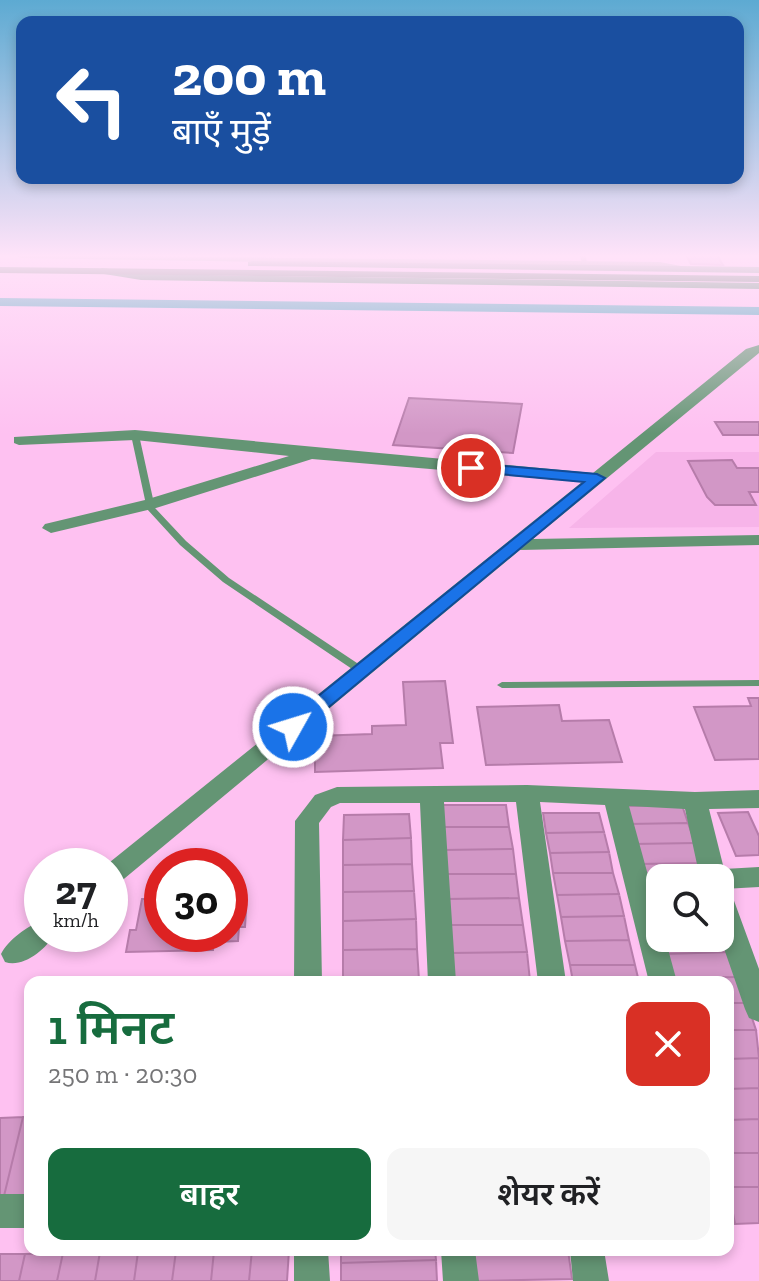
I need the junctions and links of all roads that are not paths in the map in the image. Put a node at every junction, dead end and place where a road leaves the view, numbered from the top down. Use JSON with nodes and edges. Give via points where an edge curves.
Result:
{"nodes":[{"id":1,"x":759,"y":349,"type":"edge"},
{"id":2,"x":736,"y":365,"type":"junction"},
{"id":3,"x":759,"y":366,"type":"edge"},
{"id":4,"x":135,"y":435,"type":"junction"},
{"id":5,"x":19,"y":440,"type":"dead end"},
{"id":6,"x":313,"y":454,"type":"junction"},
{"id":7,"x":597,"y":478,"type":"junction"},
{"id":8,"x":150,"y":504,"type":"junction"},
{"id":9,"x":51,"y":528,"type":"dead end"},
{"id":10,"x":759,"y":540,"type":"edge"},
{"id":11,"x":515,"y":545,"type":"junction"},
{"id":12,"x":362,"y":671,"type":"junction"},
{"id":13,"x":759,"y":683,"type":"edge"},
{"id":14,"x":502,"y":685,"type":"dead end"},
{"id":15,"x":527,"y":793,"type":"junction"},
{"id":16,"x":432,"y":795,"type":"junction"},
{"id":17,"x":615,"y":797,"type":"junction"},
{"id":18,"x":759,"y":799,"type":"edge"},
{"id":19,"x":695,"y":801,"type":"junction"},
{"id":20,"x":128,"y":861,"type":"edge"},
{"id":21,"x":710,"y":864,"type":"edge"},
{"id":22,"x":759,"y":877,"type":"edge"},
{"id":23,"x":734,"y":878,"type":"edge"},
{"id":24,"x":734,"y":925,"type":"edge"},
{"id":25,"x":24,"y":947,"type":"edge"},
{"id":26,"x":15,"y":954,"type":"dead end"},
{"id":27,"x":750,"y":956,"type":"edge"},
{"id":28,"x":308,"y":976,"type":"edge"},
{"id":29,"x":442,"y":976,"type":"edge"},
{"id":30,"x":551,"y":976,"type":"edge"},
{"id":31,"x":661,"y":976,"type":"edge"},
{"id":32,"x":759,"y":1009,"type":"edge"},
{"id":33,"x":0,"y":1211,"type":"edge"},
{"id":34,"x":24,"y":1211,"type":"edge"},
{"id":35,"x":311,"y":1256,"type":"edge"},
{"id":36,"x":459,"y":1256,"type":"edge"},
{"id":37,"x":588,"y":1256,"type":"edge"},
{"id":38,"x":312,"y":1281,"type":"edge"},
{"id":39,"x":461,"y":1281,"type":"edge"},
{"id":40,"x":591,"y":1281,"type":"edge"}],
"edges":[{"from":1,"to":2,"type":"street"},
{"from":2,"to":3,"type":"street"},
{"from":2,"to":7,"type":"street"},
{"from":4,"to":5,"type":"street"},
{"from":4,"to":6,"type":"street"},
{"from":4,"to":8,"type":"lane"},
{"from":6,"to":7,"type":"street"},
{"from":6,"to":8,"type":"street"},
{"from":7,"to":11,"type":"street"},
{"from":8,"to":9,"type":"street"},
{"from":8,"to":12,"type":"lane","via":[[183,543],[226,580]]},
{"from":10,"to":11,"type":"street"},
{"from":11,"to":12,"type":"street"},
{"from":12,"to":20,"type":"street"},
{"from":13,"to":14,"type":"lane"},
{"from":15,"to":16,"type":"street"},
{"from":15,"to":17,"type":"street"},
{"from":15,"to":30,"type":"street"},
{"from":16,"to":28,"type":"street","via":[[337,795],[313,810],[307,821]]},
{"from":16,"to":29,"type":"street"},
{"from":17,"to":19,"type":"street"},
{"from":17,"to":31,"type":"street"},
{"from":18,"to":19,"type":"street"},
{"from":19,"to":21,"type":"street"},
{"from":22,"to":23,"type":"street"},
{"from":24,"to":27,"type":"street"},
{"from":25,"to":26,"type":"street"},
{"from":27,"to":32,"type":"street"},
{"from":33,"to":34,"type":"street"},
{"from":35,"to":38,"type":"street"},
{"from":36,"to":39,"type":"street"},
{"from":37,"to":40,"type":"street"}]}
